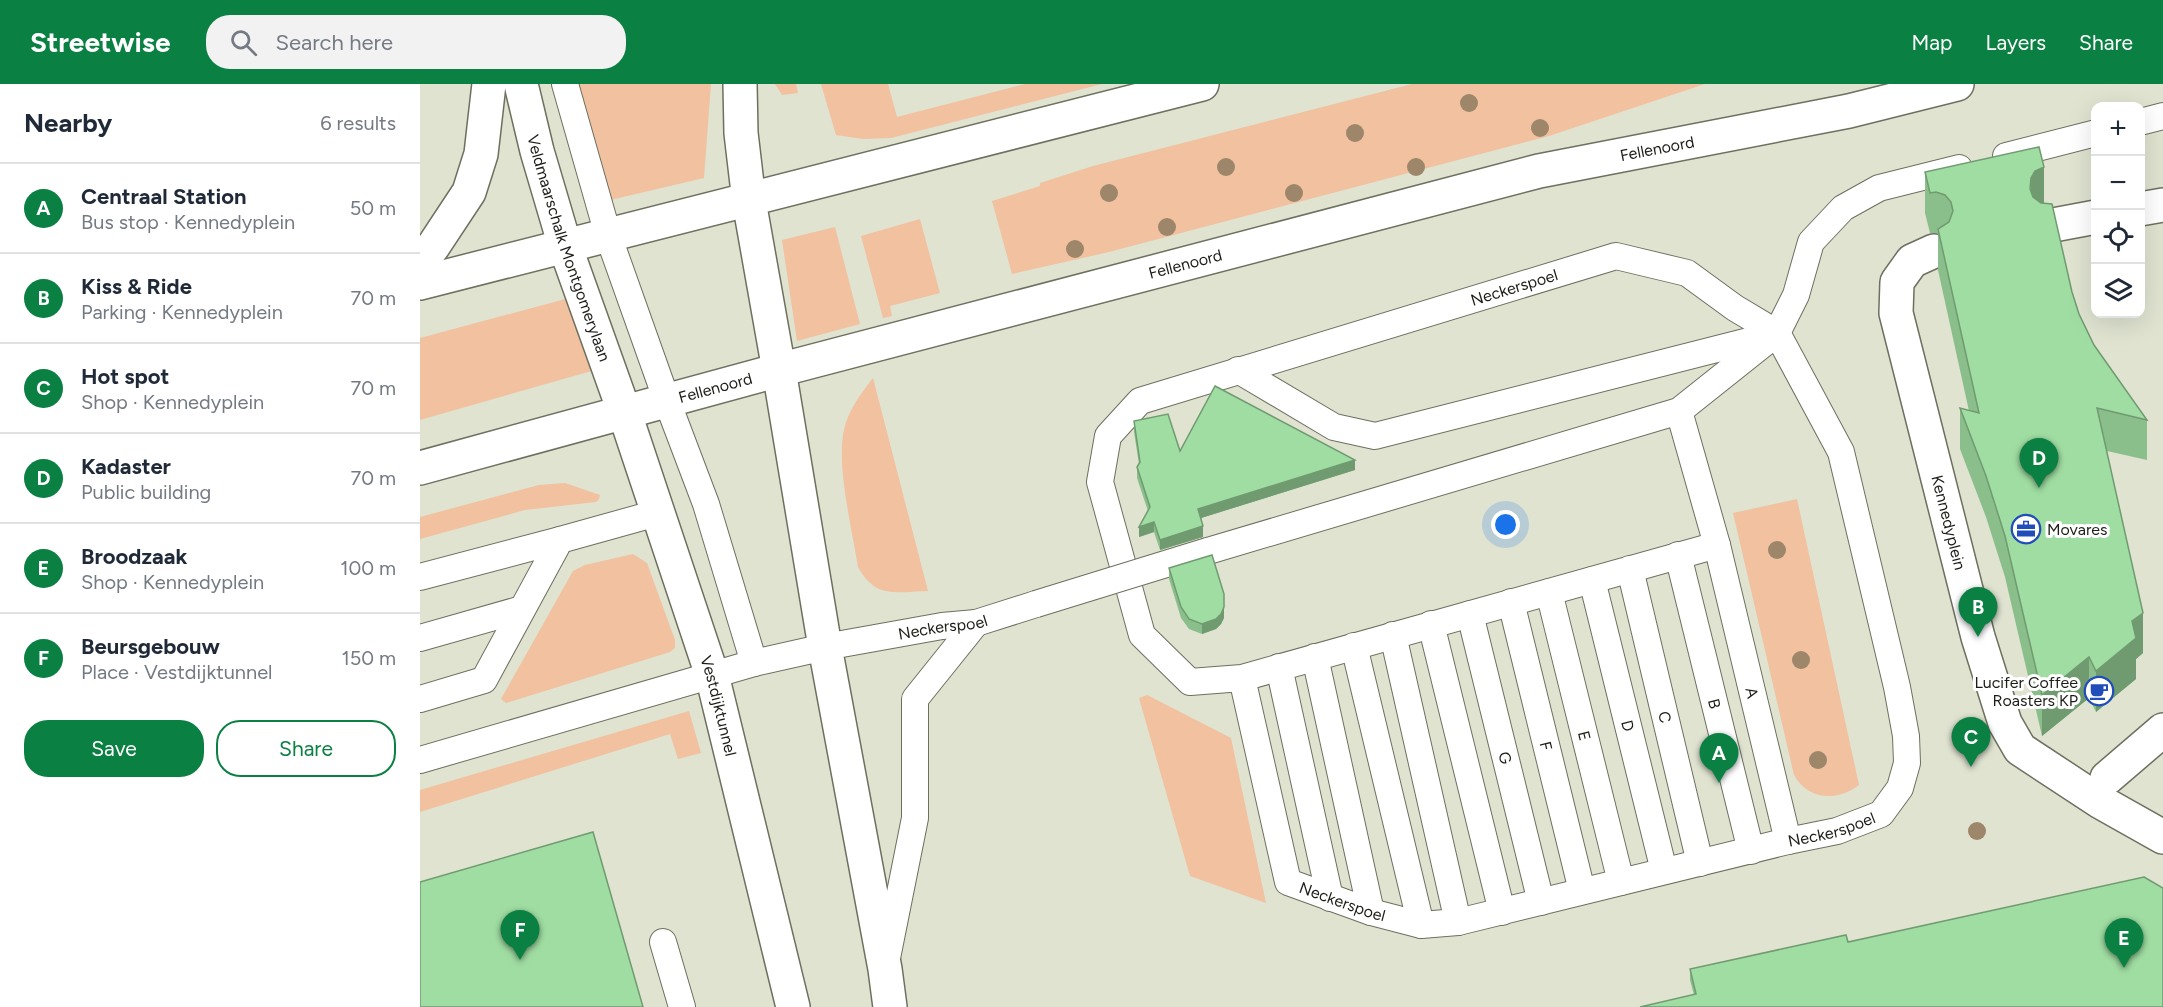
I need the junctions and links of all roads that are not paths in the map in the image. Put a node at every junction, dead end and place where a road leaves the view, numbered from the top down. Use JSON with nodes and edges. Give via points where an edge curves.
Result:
{"nodes":[{"id":1,"x":489,"y":84,"type":"edge"},
{"id":2,"x":521,"y":84,"type":"edge"},
{"id":3,"x":566,"y":84,"type":"edge"},
{"id":4,"x":740,"y":84,"type":"edge"},
{"id":5,"x":1202,"y":84,"type":"edge"},
{"id":6,"x":1957,"y":84,"type":"edge"},
{"id":7,"x":2163,"y":116,"type":"edge"},
{"id":8,"x":2145,"y":121,"type":"edge"},
{"id":9,"x":2091,"y":134,"type":"edge"},
{"id":10,"x":748,"y":201,"type":"junction"},
{"id":11,"x":2163,"y":205,"type":"edge"},
{"id":12,"x":2145,"y":208,"type":"edge"},
{"id":13,"x":2091,"y":218,"type":"edge"},
{"id":14,"x":2048,"y":226,"type":"edge"},
{"id":15,"x":608,"y":235,"type":"junction"},
{"id":16,"x":565,"y":246,"type":"junction"},
{"id":17,"x":1934,"y":251,"type":"dead end"},
{"id":18,"x":420,"y":259,"type":"edge"},
{"id":19,"x":420,"y":283,"type":"edge"},
{"id":20,"x":1777,"y":333,"type":"junction"},
{"id":21,"x":779,"y":370,"type":"junction"},
{"id":22,"x":1238,"y":370,"type":"junction"},
{"id":23,"x":667,"y":401,"type":"junction"},
{"id":24,"x":624,"y":411,"type":"junction"},
{"id":25,"x":1679,"y":411,"type":"junction"},
{"id":26,"x":420,"y":468,"type":"edge"},
{"id":27,"x":657,"y":513,"type":"junction"},
{"id":28,"x":560,"y":540,"type":"junction"},
{"id":29,"x":1717,"y":545,"type":"junction"},
{"id":30,"x":1678,"y":555,"type":"junction"},
{"id":31,"x":1630,"y":569,"type":"junction"},
{"id":32,"x":420,"y":577,"type":"edge"},
{"id":33,"x":1592,"y":580,"type":"junction"},
{"id":34,"x":1549,"y":592,"type":"junction"},
{"id":35,"x":1511,"y":602,"type":"junction"},
{"id":36,"x":522,"y":609,"type":"junction"},
{"id":37,"x":1470,"y":614,"type":"junction"},
{"id":38,"x":976,"y":622,"type":"junction"},
{"id":39,"x":1431,"y":624,"type":"junction"},
{"id":40,"x":1393,"y":635,"type":"junction"},
{"id":41,"x":420,"y":638,"type":"edge"},
{"id":42,"x":1354,"y":646,"type":"junction"},
{"id":43,"x":825,"y":647,"type":"junction"},
{"id":44,"x":1315,"y":657,"type":"junction"},
{"id":45,"x":754,"y":663,"type":"junction"},
{"id":46,"x":1279,"y":667,"type":"junction"},
{"id":47,"x":712,"y":675,"type":"junction"},
{"id":48,"x":1242,"y":678,"type":"junction"},
{"id":49,"x":420,"y":699,"type":"edge"},
{"id":50,"x":2163,"y":730,"type":"edge"},
{"id":51,"x":420,"y":760,"type":"edge"},
{"id":52,"x":2107,"y":778,"type":"dead end"},
{"id":53,"x":2163,"y":837,"type":"edge"},
{"id":54,"x":1788,"y":841,"type":"junction"},
{"id":55,"x":1751,"y":851,"type":"junction"},
{"id":56,"x":1700,"y":863,"type":"junction"},
{"id":57,"x":1664,"y":871,"type":"junction"},
{"id":58,"x":1621,"y":882,"type":"junction"},
{"id":59,"x":1582,"y":891,"type":"junction"},
{"id":60,"x":1330,"y":898,"type":"junction"},
{"id":61,"x":1540,"y":902,"type":"junction"},
{"id":62,"x":1371,"y":912,"type":"junction"},
{"id":63,"x":1502,"y":912,"type":"junction"},
{"id":64,"x":1458,"y":922,"type":"junction"},
{"id":65,"x":1421,"y":925,"type":"junction"},
{"id":66,"x":663,"y":942,"type":"dead end"},
{"id":67,"x":885,"y":969,"type":"junction"},
{"id":68,"x":682,"y":1007,"type":"edge"},
{"id":69,"x":793,"y":1007,"type":"edge"},
{"id":70,"x":890,"y":1007,"type":"edge"}],
"edges":[{"from":1,"to":18,"type":"main road","via":[[481,154],[469,192],[432,248]]},
{"from":2,"to":16,"type":"main road","name":"Veldmaarschalk Montgomerylaan"},
{"from":3,"to":15,"type":"lane"},
{"from":4,"to":10,"type":"main road"},
{"from":5,"to":10,"type":"main road"},
{"from":6,"to":21,"type":"main road","name":"Fellenoord","via":[[1849,111],[1539,171]]},
{"from":7,"to":8,"type":"lane"},
{"from":9,"to":20,"type":"lane","name":"Neckerspoel","via":[[1879,188],[1843,208],[1811,242],[1796,295]]},
{"from":10,"to":15,"type":"main road"},
{"from":10,"to":21,"type":"main road"},
{"from":11,"to":12,"type":"main road"},
{"from":13,"to":14,"type":"main road"},
{"from":15,"to":16,"type":"main road"},
{"from":15,"to":23,"type":"lane"},
{"from":16,"to":19,"type":"main road"},
{"from":16,"to":24,"type":"main road","name":"Veldmaarschalk Montgomerylaan"},
{"from":17,"to":53,"type":"main road","name":"Kennedyplein","via":[[1911,261],[1897,282],[1896,313],[1978,637],[2005,723],[2020,749]]},
{"from":20,"to":22,"type":"lane","via":[[1375,436],[1334,427]]},
{"from":20,"to":22,"type":"lane","name":"Neckerspoel","via":[[1687,273],[1616,256]]},
{"from":20,"to":25,"type":"lane","name":"Neckerspoel"},
{"from":20,"to":54,"type":"lane","name":"Neckerspoel","via":[[1841,452],[1897,687],[1907,763],[1900,788],[1881,814],[1837,831]]},
{"from":21,"to":23,"type":"main road","name":"Fellenoord"},
{"from":21,"to":43,"type":"main road"},
{"from":22,"to":48,"type":"lane","name":"Neckerspoel","via":[[1140,401],[1108,436],[1100,482],[1142,635],[1190,682]]},
{"from":23,"to":24,"type":"main road","name":"Fellenoord"},
{"from":23,"to":45,"type":"lane","via":[[706,504]]},
{"from":24,"to":26,"type":"main road","name":"Fellenoord"},
{"from":24,"to":27,"type":"main road","name":"Vestdijktunnel"},
{"from":25,"to":29,"type":"lane"},
{"from":25,"to":38,"type":"lane","name":"Neckerspoel","bridge":true},
{"from":27,"to":28,"type":"lane"},
{"from":27,"to":47,"type":"main road","name":"Vestdijktunnel"},
{"from":28,"to":32,"type":"lane"},
{"from":28,"to":36,"type":"lane"},
{"from":29,"to":30,"type":"lane","name":"Neckerspoel"},
{"from":29,"to":54,"type":"lane","name":"A"},
{"from":30,"to":31,"type":"lane","name":"Neckerspoel"},
{"from":30,"to":55,"type":"lane","name":"B"},
{"from":31,"to":33,"type":"lane","name":"Neckerspoel"},
{"from":31,"to":56,"type":"lane","name":"C"},
{"from":33,"to":34,"type":"lane","name":"Neckerspoel"},
{"from":33,"to":57,"type":"lane","name":"D"},
{"from":34,"to":35,"type":"lane","name":"Neckerspoel"},
{"from":34,"to":58,"type":"lane","name":"E"},
{"from":35,"to":37,"type":"lane","name":"Neckerspoel"},
{"from":35,"to":59,"type":"lane","name":"F"},
{"from":36,"to":41,"type":"lane"},
{"from":36,"to":49,"type":"lane","via":[[484,680]]},
{"from":37,"to":39,"type":"lane","name":"Neckerspoel"},
{"from":37,"to":61,"type":"lane","name":"G"},
{"from":38,"to":43,"type":"lane","name":"Neckerspoel"},
{"from":38,"to":67,"type":"lane","via":[[915,699],[915,818]]},
{"from":39,"to":40,"type":"lane","name":"Neckerspoel"},
{"from":39,"to":63,"type":"lane"},
{"from":40,"to":42,"type":"lane","name":"Neckerspoel"},
{"from":40,"to":64,"type":"lane"},
{"from":42,"to":44,"type":"lane","name":"Neckerspoel"},
{"from":42,"to":65,"type":"lane"},
{"from":43,"to":45,"type":"lane","name":"Neckerspoel"},
{"from":43,"to":67,"type":"main road"},
{"from":44,"to":46,"type":"lane","name":"Neckerspoel"},
{"from":44,"to":62,"type":"lane"},
{"from":45,"to":47,"type":"lane","name":"Neckerspoel"},
{"from":46,"to":48,"type":"lane","name":"Neckerspoel"},
{"from":46,"to":60,"type":"lane"},
{"from":47,"to":51,"type":"lane"},
{"from":47,"to":69,"type":"main road","name":"Vestdijktunnel"},
{"from":48,"to":60,"type":"lane","name":"Neckerspoel","via":[[1287,882]]},
{"from":50,"to":52,"type":"main road"},
{"from":54,"to":55,"type":"lane","name":"Neckerspoel"},
{"from":55,"to":56,"type":"lane","name":"Neckerspoel"},
{"from":56,"to":57,"type":"lane","name":"Neckerspoel"},
{"from":57,"to":58,"type":"lane","name":"Neckerspoel"},
{"from":58,"to":59,"type":"lane","name":"Neckerspoel"},
{"from":59,"to":61,"type":"lane","name":"Neckerspoel"},
{"from":60,"to":62,"type":"lane","name":"Neckerspoel"},
{"from":61,"to":63,"type":"lane","name":"Neckerspoel"},
{"from":62,"to":65,"type":"lane","name":"Neckerspoel"},
{"from":63,"to":64,"type":"lane","name":"Neckerspoel"},
{"from":64,"to":65,"type":"lane","name":"Neckerspoel"},
{"from":66,"to":68,"type":"lane"},
{"from":67,"to":70,"type":"main road"}]}
